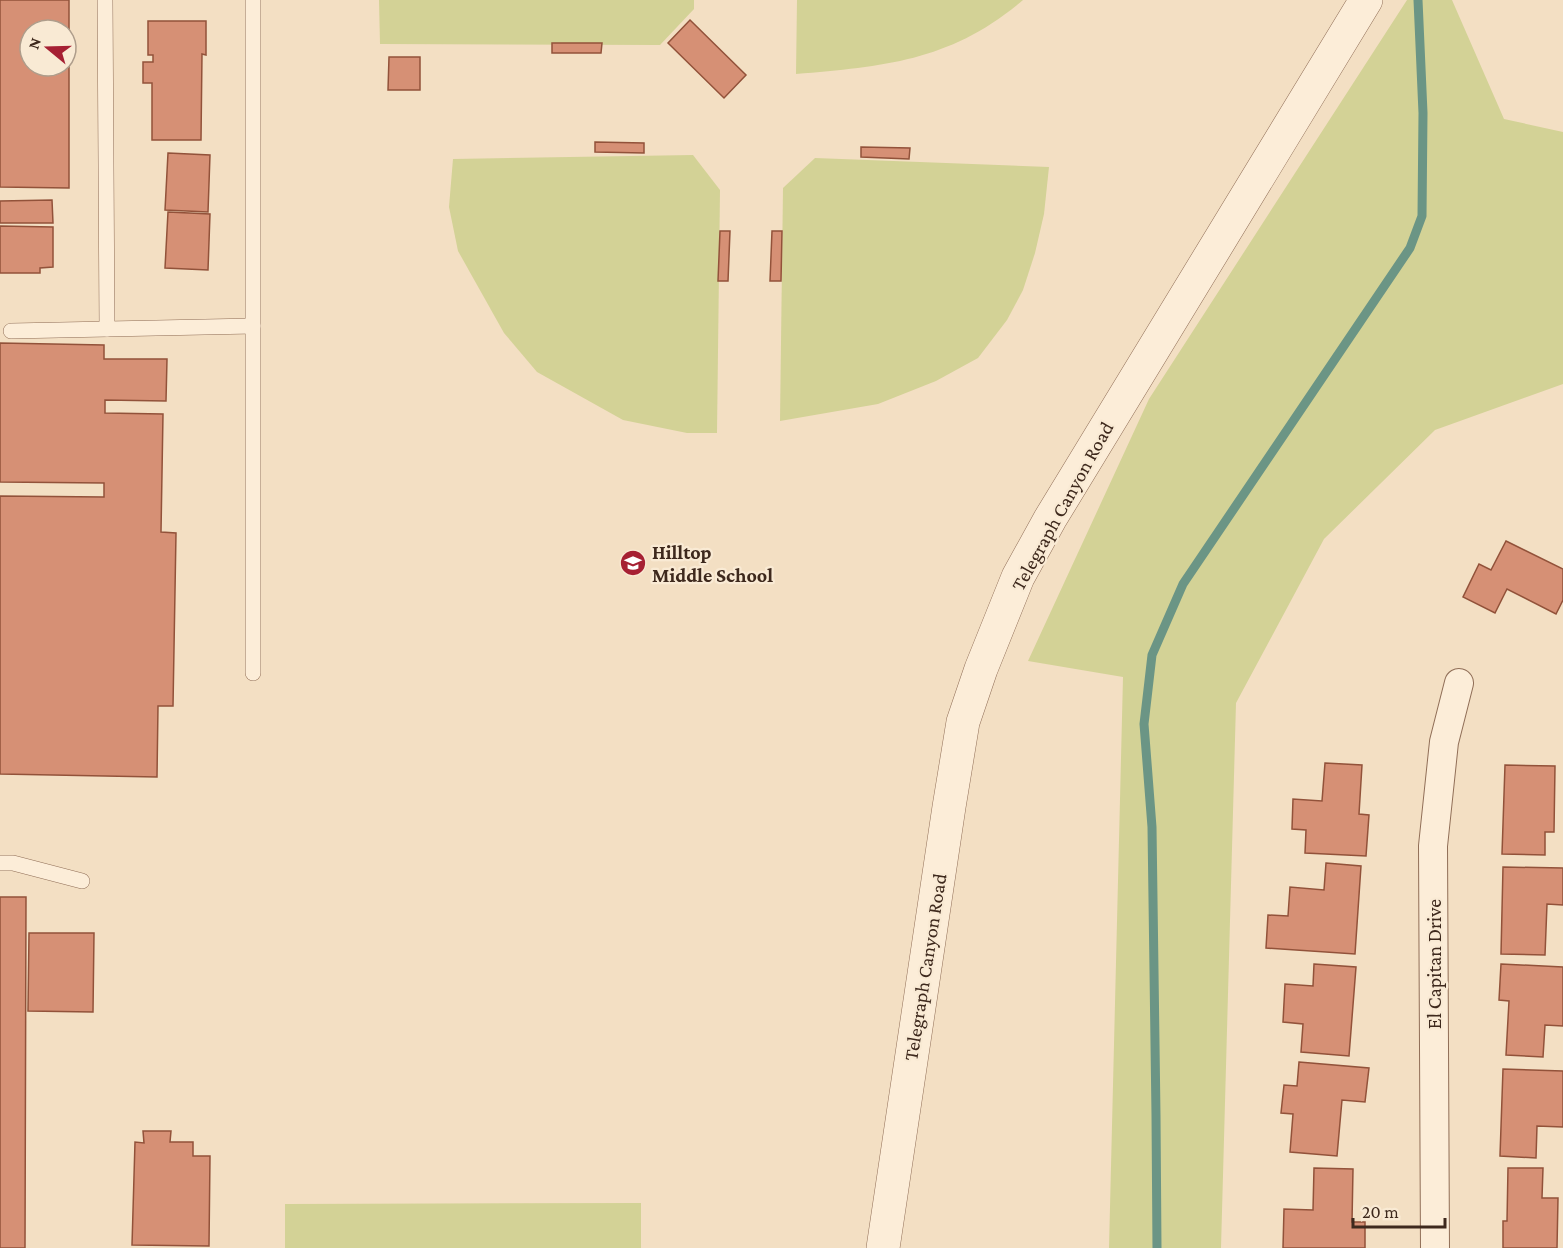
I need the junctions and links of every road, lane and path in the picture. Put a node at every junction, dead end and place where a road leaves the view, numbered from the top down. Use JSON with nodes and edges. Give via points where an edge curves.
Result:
{"nodes":[{"id":1,"x":105,"y":0,"type":"edge"},
{"id":2,"x":254,"y":0,"type":"edge"},
{"id":3,"x":1366,"y":0,"type":"edge"},
{"id":4,"x":253,"y":326,"type":"junction"},
{"id":5,"x":107,"y":329,"type":"junction"},
{"id":6,"x":11,"y":331,"type":"dead end"},
{"id":7,"x":253,"y":673,"type":"dead end"},
{"id":8,"x":1459,"y":682,"type":"dead end"},
{"id":9,"x":0,"y":863,"type":"edge"},
{"id":10,"x":82,"y":880,"type":"dead end"},
{"id":11,"x":883,"y":1248,"type":"edge"},
{"id":12,"x":1435,"y":1248,"type":"edge"}],
"edges":[{"from":1,"to":5,"type":"lane"},
{"from":2,"to":4,"type":"lane"},
{"from":3,"to":11,"type":"street","name":"Telegraph Canyon Road","via":[[1050,519],[1018,577],[981,669],[963,723]]},
{"from":4,"to":5,"type":"lane"},
{"from":4,"to":7,"type":"lane"},
{"from":5,"to":6,"type":"lane"},
{"from":8,"to":12,"type":"street","name":"El Capitan Drive","via":[[1444,742],[1433,846]]},
{"from":9,"to":10,"type":"lane"}]}
